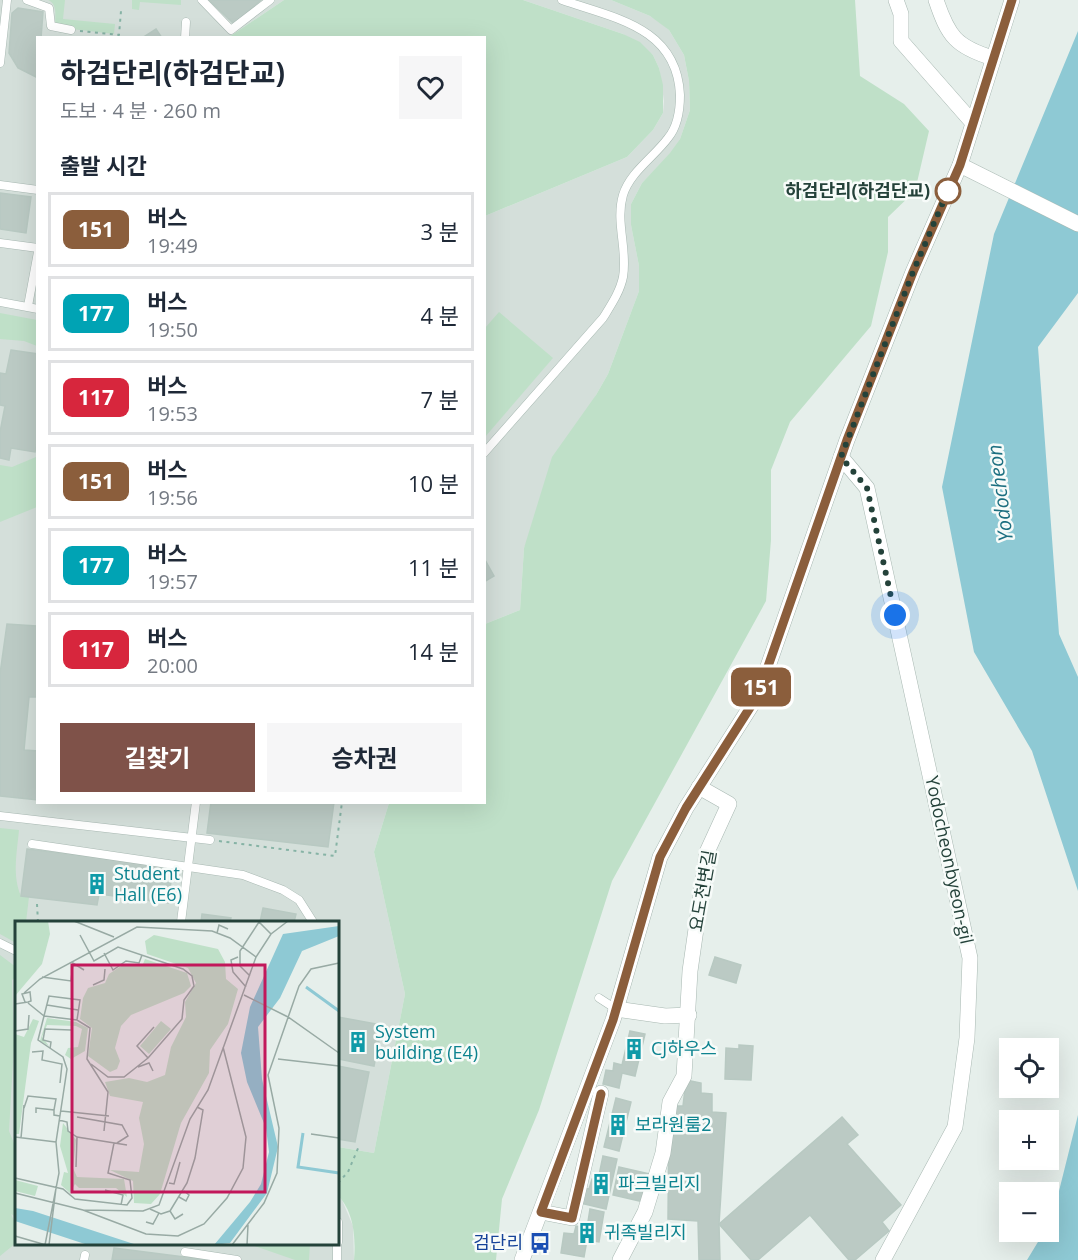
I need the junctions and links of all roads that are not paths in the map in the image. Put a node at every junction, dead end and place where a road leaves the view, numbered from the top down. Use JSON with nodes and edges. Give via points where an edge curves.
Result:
{"nodes":[{"id":1,"x":7,"y":0,"type":"edge"},
{"id":2,"x":27,"y":0,"type":"edge"},
{"id":3,"x":201,"y":0,"type":"edge"},
{"id":4,"x":270,"y":0,"type":"edge"},
{"id":5,"x":562,"y":0,"type":"edge"},
{"id":6,"x":896,"y":0,"type":"edge"},
{"id":7,"x":936,"y":0,"type":"edge"},
{"id":8,"x":1012,"y":0,"type":"edge"},
{"id":9,"x":186,"y":22,"type":"dead end"},
{"id":10,"x":71,"y":30,"type":"road end"},
{"id":11,"x":185,"y":36,"type":"edge"},
{"id":12,"x":993,"y":58,"type":"junction"},
{"id":13,"x":0,"y":63,"type":"edge"},
{"id":14,"x":973,"y":123,"type":"junction"},
{"id":15,"x":960,"y":165,"type":"junction"},
{"id":16,"x":0,"y":185,"type":"edge"},
{"id":17,"x":36,"y":190,"type":"edge"},
{"id":18,"x":1078,"y":224,"type":"edge"},
{"id":19,"x":0,"y":243,"type":"edge"},
{"id":20,"x":36,"y":250,"type":"edge"},
{"id":21,"x":36,"y":261,"type":"edge"},
{"id":22,"x":0,"y":302,"type":"edge"},
{"id":23,"x":28,"y":306,"type":"junction"},
{"id":24,"x":36,"y":308,"type":"edge"},
{"id":25,"x":486,"y":451,"type":"edge"},
{"id":26,"x":841,"y":457,"type":"junction"},
{"id":27,"x":699,"y":787,"type":"junction"},
{"id":28,"x":196,"y":804,"type":"edge"},
{"id":29,"x":0,"y":816,"type":"edge"},
{"id":30,"x":192,"y":838,"type":"junction"},
{"id":31,"x":210,"y":840,"type":"road end"},
{"id":32,"x":32,"y":844,"type":"dead end"},
{"id":33,"x":188,"y":866,"type":"junction"},
{"id":34,"x":181,"y":921,"type":"edge"},
{"id":35,"x":311,"y":921,"type":"edge"},
{"id":36,"x":0,"y":943,"type":"edge"},
{"id":37,"x":15,"y":950,"type":"edge"},
{"id":38,"x":599,"y":998,"type":"dead end"},
{"id":39,"x":616,"y":1009,"type":"junction"},
{"id":40,"x":689,"y":1015,"type":"junction"},
{"id":41,"x":601,"y":1094,"type":"dead end"},
{"id":42,"x":541,"y":1212,"type":"junction"},
{"id":43,"x":338,"y":1245,"type":"edge"},
{"id":44,"x":185,"y":1252,"type":"dead end"},
{"id":45,"x":624,"y":1259,"type":"edge"},
{"id":46,"x":237,"y":1260,"type":"edge"},
{"id":47,"x":337,"y":1260,"type":"edge"},
{"id":48,"x":522,"y":1260,"type":"edge"},
{"id":49,"x":883,"y":1260,"type":"edge"}],
"edges":[{"from":1,"to":13,"type":"lane"},
{"from":2,"to":10,"type":"lane","via":[[49,8],[51,26]]},
{"from":3,"to":4,"type":"lane","via":[[231,30]]},
{"from":5,"to":25,"type":"lane","via":[[653,36],[676,73],[679,114],[669,137],[623,193],[623,276],[615,299],[603,318]]},
{"from":6,"to":14,"type":"street","via":[[901,14],[901,41]]},
{"from":7,"to":12,"type":"street","via":[[956,41]]},
{"from":8,"to":12,"type":"street"},
{"from":9,"to":11,"type":"lane"},
{"from":12,"to":14,"type":"street"},
{"from":14,"to":15,"type":"street"},
{"from":15,"to":18,"type":"street"},
{"from":15,"to":26,"type":"street","via":[[913,272]]},
{"from":16,"to":17,"type":"lane"},
{"from":19,"to":20,"type":"lane"},
{"from":21,"to":23,"type":"lane"},
{"from":22,"to":23,"type":"lane"},
{"from":23,"to":24,"type":"lane"},
{"from":26,"to":27,"type":"street","via":[[758,695]]},
{"from":26,"to":49,"type":"street","name":"Yodocheonbyeon-gil","via":[[867,488],[970,958],[967,1038],[955,1127]]},
{"from":27,"to":39,"type":"street","via":[[660,857]]},
{"from":27,"to":40,"type":"street","name":"요도천변길","via":[[729,804],[707,852],[690,971]]},
{"from":28,"to":30,"type":"lane"},
{"from":29,"to":30,"type":"lane"},
{"from":30,"to":31,"type":"lane"},
{"from":30,"to":33,"type":"lane"},
{"from":32,"to":33,"type":"lane"},
{"from":33,"to":34,"type":"lane"},
{"from":33,"to":35,"type":"lane","via":[[243,875],[283,890],[299,900]]},
{"from":36,"to":37,"type":"lane"},
{"from":38,"to":39,"type":"lane"},
{"from":39,"to":40,"type":"street"},
{"from":39,"to":42,"type":"street"},
{"from":40,"to":45,"type":"street","name":"요도천변길","via":[[684,1076],[670,1102],[663,1153],[645,1212]]},
{"from":41,"to":42,"type":"street","via":[[572,1218]]},
{"from":42,"to":48,"type":"street"},
{"from":43,"to":47,"type":"lane"},
{"from":44,"to":46,"type":"lane"}]}
